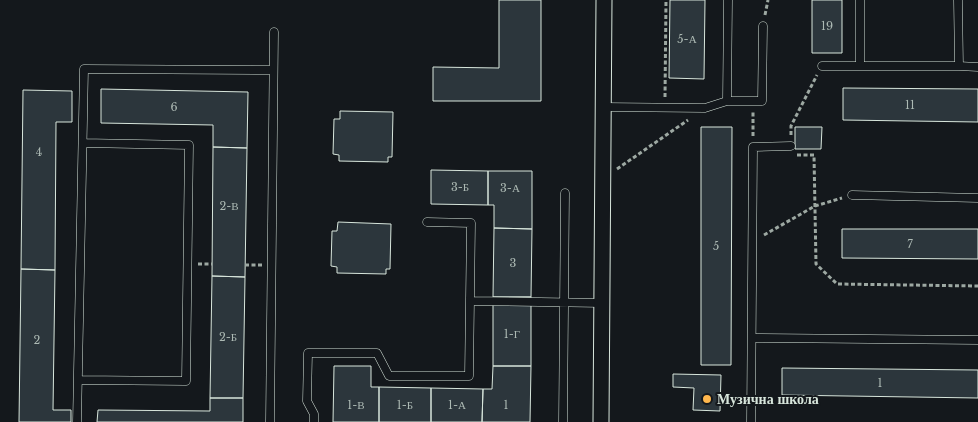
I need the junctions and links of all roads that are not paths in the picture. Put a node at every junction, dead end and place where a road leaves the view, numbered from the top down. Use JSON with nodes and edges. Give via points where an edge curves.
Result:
{"nodes":[{"id":1,"x":604,"y":0,"type":"edge"},
{"id":2,"x":728,"y":0,"type":"edge"},
{"id":3,"x":860,"y":0,"type":"edge"},
{"id":4,"x":958,"y":0,"type":"edge"},
{"id":5,"x":763,"y":26,"type":"dead end"},
{"id":6,"x":274,"y":32,"type":"dead end"},
{"id":7,"x":822,"y":66,"type":"road end"},
{"id":8,"x":860,"y":66,"type":"junction"},
{"id":9,"x":959,"y":66,"type":"junction"},
{"id":10,"x":978,"y":67,"type":"edge"},
{"id":11,"x":273,"y":70,"type":"junction"},
{"id":12,"x":727,"y":101,"type":"junction"},
{"id":13,"x":603,"y":107,"type":"junction"},
{"id":14,"x":82,"y":143,"type":"junction"},
{"id":15,"x":791,"y":146,"type":"road end"},
{"id":16,"x":566,"y":193,"type":"dead end"},
{"id":17,"x":852,"y":195,"type":"road end"},
{"id":18,"x":978,"y":198,"type":"edge"},
{"id":19,"x":427,"y":222,"type":"dead end"},
{"id":20,"x":470,"y":301,"type":"junction"},
{"id":21,"x":564,"y":302,"type":"junction"},
{"id":22,"x":602,"y":303,"type":"junction"},
{"id":23,"x":753,"y":338,"type":"junction"},
{"id":24,"x":978,"y":340,"type":"edge"},
{"id":25,"x":78,"y":380,"type":"junction"},
{"id":26,"x":77,"y":422,"type":"edge"},
{"id":27,"x":270,"y":422,"type":"edge"},
{"id":28,"x":314,"y":422,"type":"edge"},
{"id":29,"x":563,"y":422,"type":"edge"},
{"id":30,"x":601,"y":422,"type":"edge"},
{"id":31,"x":751,"y":422,"type":"edge"}],
"edges":[{"from":1,"to":13,"type":"street"},
{"from":2,"to":12,"type":"lane"},
{"from":3,"to":8,"type":"lane"},
{"from":4,"to":9,"type":"lane"},
{"from":5,"to":12,"type":"lane","via":[[762,101]]},
{"from":6,"to":11,"type":"lane"},
{"from":7,"to":8,"type":"lane"},
{"from":8,"to":9,"type":"lane"},
{"from":9,"to":10,"type":"lane"},
{"from":11,"to":14,"type":"lane","via":[[84,69]]},
{"from":11,"to":27,"type":"lane"},
{"from":12,"to":13,"type":"lane","via":[[705,108]]},
{"from":13,"to":22,"type":"street"},
{"from":14,"to":25,"type":"lane"},
{"from":14,"to":25,"type":"lane","via":[[189,145],[186,381]]},
{"from":15,"to":23,"type":"lane","via":[[753,146]]},
{"from":16,"to":21,"type":"lane"},
{"from":17,"to":18,"type":"lane"},
{"from":19,"to":20,"type":"lane","via":[[471,223]]},
{"from":20,"to":21,"type":"lane"},
{"from":20,"to":28,"type":"lane","via":[[469,376],[390,376],[377,353],[308,352],[307,401],[314,414]]},
{"from":21,"to":22,"type":"lane"},
{"from":21,"to":29,"type":"lane"},
{"from":22,"to":30,"type":"street"},
{"from":23,"to":24,"type":"lane"},
{"from":23,"to":31,"type":"lane"},
{"from":25,"to":26,"type":"lane"}]}
